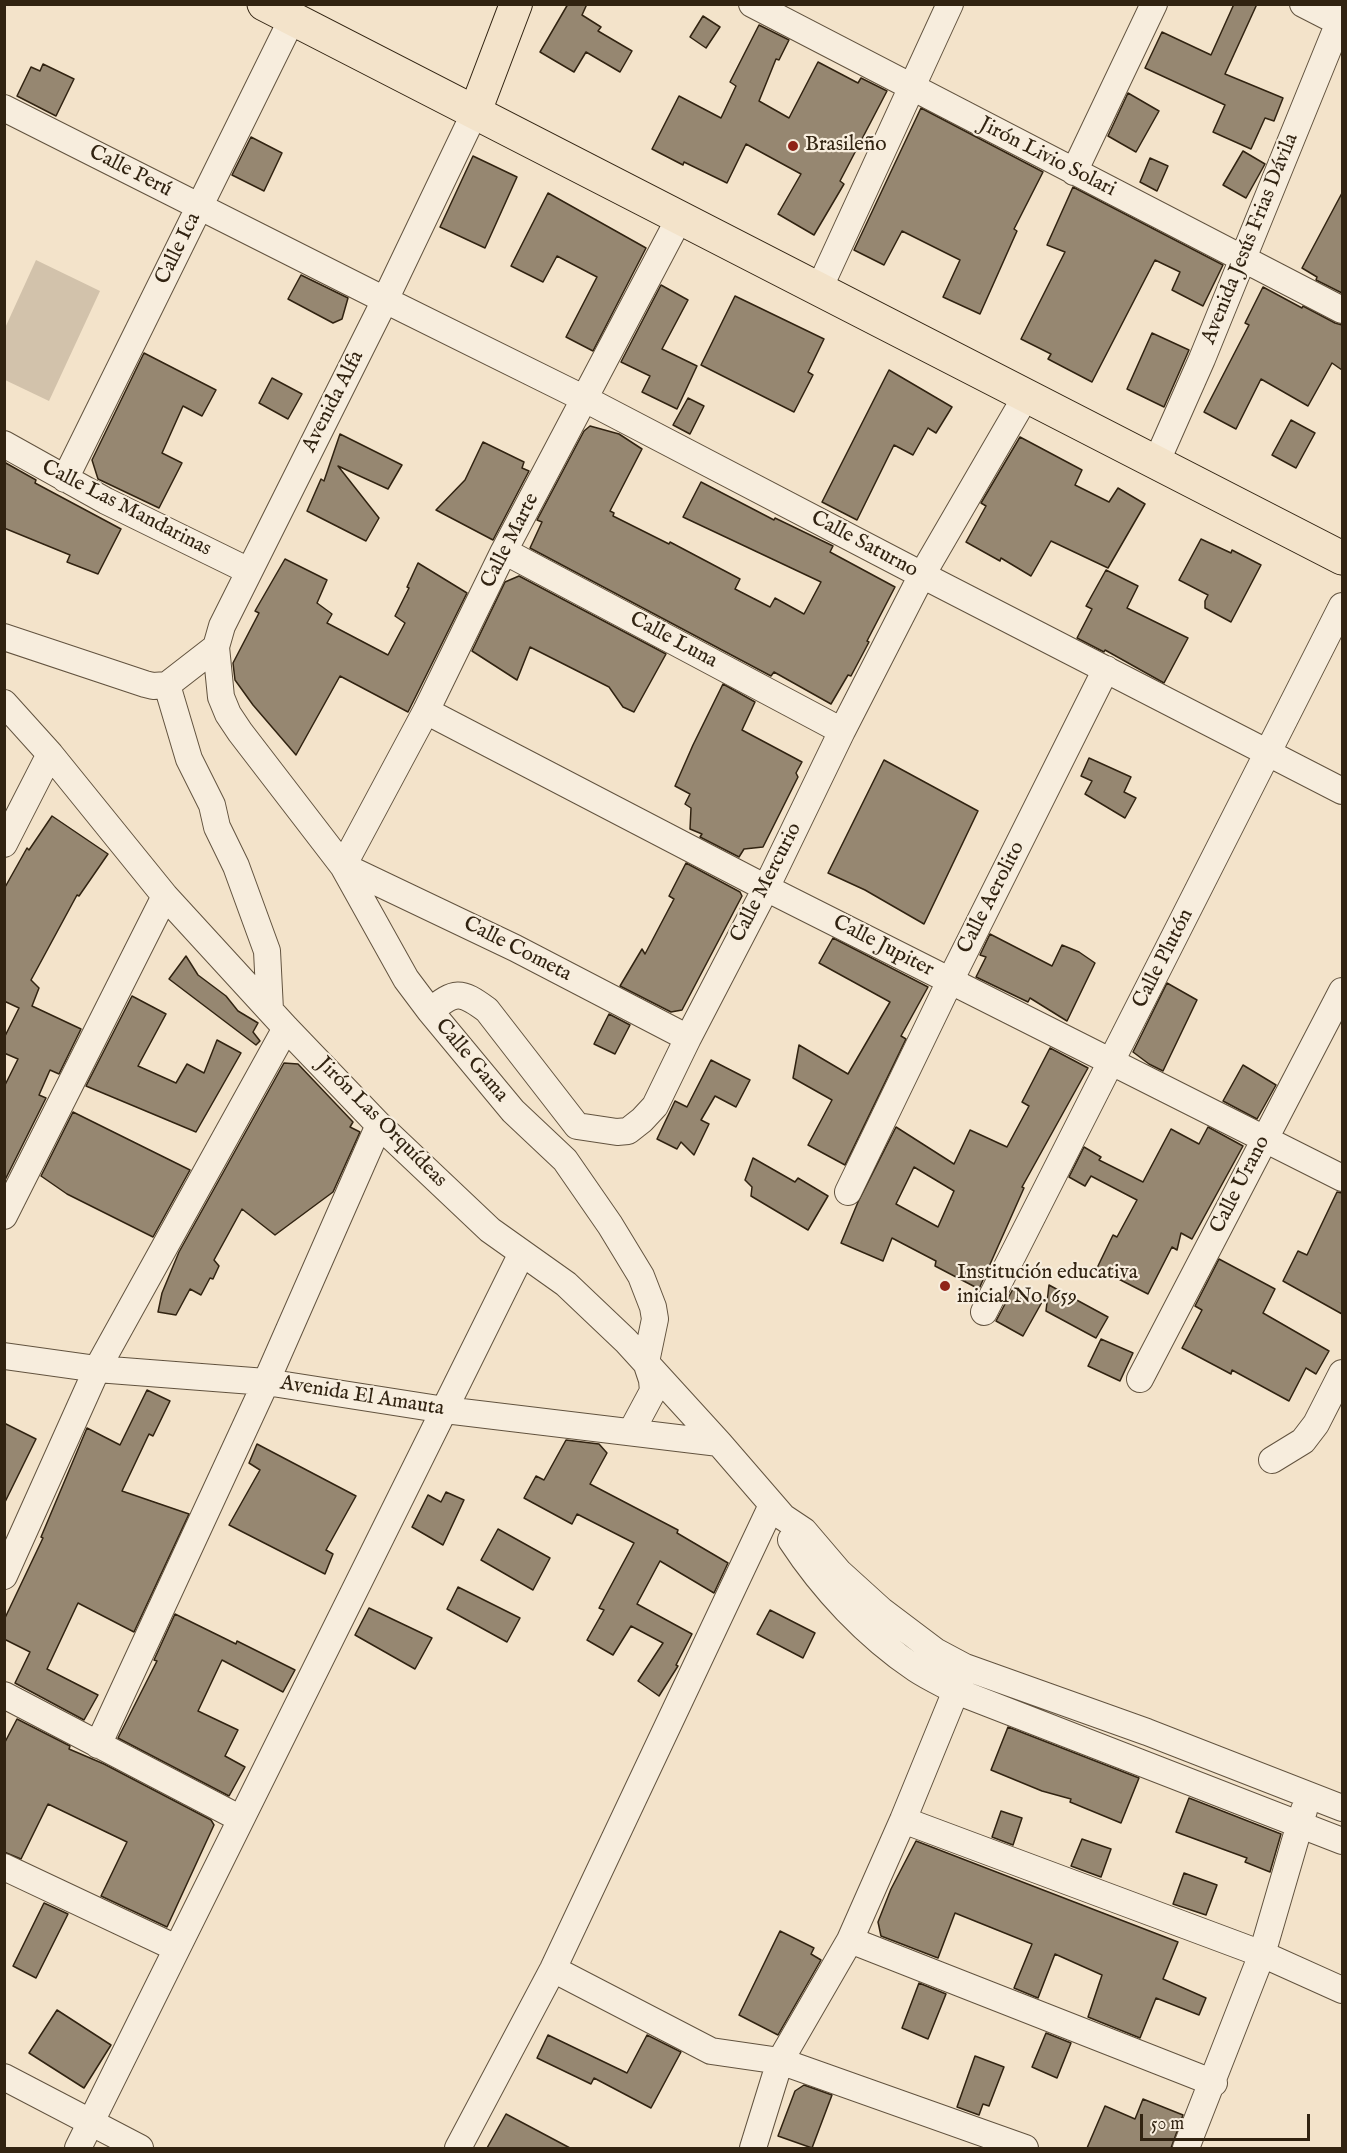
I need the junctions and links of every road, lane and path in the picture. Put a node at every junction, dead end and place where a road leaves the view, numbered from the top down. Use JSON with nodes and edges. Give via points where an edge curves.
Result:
{"nodes":[{"id":1,"x":516,"y":4,"type":"edge"},
{"id":2,"x":753,"y":4,"type":"edge"},
{"id":3,"x":950,"y":4,"type":"edge"},
{"id":4,"x":1154,"y":4,"type":"edge"},
{"id":5,"x":1303,"y":4,"type":"edge"},
{"id":6,"x":278,"y":12,"type":"edge"},
{"id":7,"x":1342,"y":20,"type":"edge"},
{"id":8,"x":911,"y":88,"type":"junction"},
{"id":9,"x":4,"y":108,"type":"edge"},
{"id":10,"x":475,"y":112,"type":"junction"},
{"id":11,"x":1074,"y":172,"type":"junction"},
{"id":12,"x":200,"y":207,"type":"junction"},
{"id":13,"x":680,"y":217,"type":"junction"},
{"id":14,"x":1243,"y":259,"type":"junction"},
{"id":15,"x":819,"y":289,"type":"junction"},
{"id":16,"x":385,"y":300,"type":"junction"},
{"id":17,"x":1342,"y":310,"type":"edge"},
{"id":18,"x":1026,"y":396,"type":"junction"},
{"id":19,"x":585,"y":399,"type":"junction"},
{"id":20,"x":4,"y":444,"type":"edge"},
{"id":21,"x":1156,"y":463,"type":"junction"},
{"id":22,"x":65,"y":479,"type":"junction"},
{"id":23,"x":504,"y":551,"type":"junction"},
{"id":24,"x":1342,"y":558,"type":"edge"},
{"id":25,"x":249,"y":572,"type":"junction"},
{"id":26,"x":922,"y":575,"type":"junction"},
{"id":27,"x":1342,"y":606,"type":"edge"},
{"id":28,"x":4,"y":637,"type":"edge"},
{"id":29,"x":216,"y":647,"type":"junction"},
{"id":30,"x":1106,"y":669,"type":"junction"},
{"id":31,"x":168,"y":685,"type":"junction"},
{"id":32,"x":221,"y":697,"type":"joint"},
{"id":33,"x":4,"y":703,"type":"edge"},
{"id":34,"x":426,"y":711,"type":"junction"},
{"id":35,"x":842,"y":731,"type":"junction"},
{"id":36,"x":1268,"y":753,"type":"junction"},
{"id":37,"x":50,"y":754,"type":"junction"},
{"id":38,"x":1342,"y":791,"type":"edge"},
{"id":39,"x":4,"y":844,"type":"edge"},
{"id":40,"x":343,"y":866,"type":"junction"},
{"id":41,"x":766,"y":888,"type":"junction"},
{"id":42,"x":165,"y":896,"type":"junction"},
{"id":43,"x":950,"y":981,"type":"junction"},
{"id":44,"x":1342,"y":991,"type":"edge"},
{"id":45,"x":430,"y":1011,"type":"junction"},
{"id":46,"x":278,"y":1019,"type":"junction"},
{"id":47,"x":688,"y":1038,"type":"junction"},
{"id":48,"x":1111,"y":1062,"type":"junction"},
{"id":49,"x":379,"y":1125,"type":"junction"},
{"id":50,"x":1264,"y":1139,"type":"junction"},
{"id":51,"x":1342,"y":1178,"type":"edge"},
{"id":52,"x":848,"y":1192,"type":"dead end"},
{"id":53,"x":4,"y":1216,"type":"edge"},
{"id":54,"x":522,"y":1253,"type":"junction"},
{"id":55,"x":984,"y":1312,"type":"dead end"},
{"id":56,"x":4,"y":1356,"type":"edge"},
{"id":57,"x":646,"y":1362,"type":"junction"},
{"id":58,"x":97,"y":1369,"type":"junction"},
{"id":59,"x":1342,"y":1373,"type":"edge"},
{"id":60,"x":1140,"y":1379,"type":"dead end"},
{"id":61,"x":266,"y":1382,"type":"junction"},
{"id":62,"x":445,"y":1410,"type":"junction"},
{"id":63,"x":631,"y":1432,"type":"junction"},
{"id":64,"x":719,"y":1443,"type":"junction"},
{"id":65,"x":1272,"y":1460,"type":"dead end"},
{"id":66,"x":778,"y":1511,"type":"junction"},
{"id":67,"x":4,"y":1576,"type":"edge"},
{"id":68,"x":965,"y":1667,"type":"junction"},
{"id":69,"x":956,"y":1691,"type":"junction"},
{"id":70,"x":4,"y":1695,"type":"edge"},
{"id":71,"x":98,"y":1745,"type":"junction"},
{"id":72,"x":1307,"y":1795,"type":"junction"},
{"id":73,"x":1342,"y":1808,"type":"edge"},
{"id":74,"x":241,"y":1820,"type":"junction"},
{"id":75,"x":903,"y":1820,"type":"junction"},
{"id":76,"x":1301,"y":1825,"type":"junction"},
{"id":77,"x":1342,"y":1841,"type":"edge"},
{"id":78,"x":4,"y":1867,"type":"edge"},
{"id":79,"x":850,"y":1940,"type":"junction"},
{"id":80,"x":176,"y":1948,"type":"junction"},
{"id":81,"x":1262,"y":1954,"type":"junction"},
{"id":82,"x":553,"y":1969,"type":"junction"},
{"id":83,"x":1342,"y":1990,"type":"edge"},
{"id":84,"x":780,"y":2061,"type":"junction"},
{"id":85,"x":4,"y":2077,"type":"edge"},
{"id":86,"x":1214,"y":2083,"type":"junction"},
{"id":87,"x":91,"y":2124,"type":"junction"},
{"id":88,"x":78,"y":2148,"type":"edge"},
{"id":89,"x":140,"y":2148,"type":"edge"},
{"id":90,"x":458,"y":2148,"type":"edge"},
{"id":91,"x":753,"y":2148,"type":"edge"},
{"id":92,"x":1025,"y":2148,"type":"edge"},
{"id":93,"x":1186,"y":2148,"type":"edge"}],
"edges":[{"from":1,"to":10,"type":"main road"},
{"from":2,"to":8,"type":"street","name":"Jirón Livio Solari"},
{"from":3,"to":8,"type":"street"},
{"from":4,"to":11,"type":"street"},
{"from":5,"to":7,"type":"street"},
{"from":6,"to":10,"type":"highway"},
{"from":6,"to":12,"type":"street","name":"Calle Ica"},
{"from":7,"to":14,"type":"street","name":"Avenida Jesús Frias Dávila"},
{"from":8,"to":11,"type":"street","name":"Jirón Livio Solari"},
{"from":8,"to":15,"type":"street"},
{"from":9,"to":12,"type":"street","name":"Calle Perú"},
{"from":10,"to":13,"type":"highway"},
{"from":10,"to":16,"type":"street","name":"Avenida Alfa"},
{"from":11,"to":14,"type":"street","name":"Jirón Livio Solari"},
{"from":12,"to":16,"type":"street","name":"Calle Perú"},
{"from":12,"to":22,"type":"street","name":"Calle Ica"},
{"from":13,"to":15,"type":"highway"},
{"from":13,"to":19,"type":"street","name":"Calle Marte"},
{"from":14,"to":17,"type":"street","name":"Jirón Livio Solari"},
{"from":14,"to":21,"type":"street","name":"Avenida Jesús Frias Dávila"},
{"from":15,"to":18,"type":"highway"},
{"from":16,"to":19,"type":"street","name":"Calle Saturno"},
{"from":16,"to":25,"type":"street","name":"Avenida Alfa"},
{"from":18,"to":21,"type":"highway"},
{"from":18,"to":26,"type":"street","name":"Calle Mercurio"},
{"from":19,"to":23,"type":"street","name":"Calle Marte"},
{"from":19,"to":26,"type":"street","name":"Calle Saturno"},
{"from":20,"to":22,"type":"street","name":"Calle Las Mandarinas"},
{"from":21,"to":24,"type":"highway"},
{"from":22,"to":25,"type":"street","name":"Calle Las Mandarinas"},
{"from":23,"to":34,"type":"street","name":"Calle Marte"},
{"from":23,"to":35,"type":"street","name":"Calle Luna"},
{"from":25,"to":29,"type":"street","name":"Avenida Alfa"},
{"from":26,"to":30,"type":"street","name":"Calle Saturno"},
{"from":26,"to":35,"type":"street","name":"Calle Mercurio"},
{"from":27,"to":36,"type":"street","name":"Calle Plutón"},
{"from":28,"to":31,"type":"street","via":[[145,684]]},
{"from":29,"to":31,"type":"street"},
{"from":29,"to":32,"type":"street","name":"Avenida Alfa"},
{"from":30,"to":36,"type":"street","name":"Calle Saturno"},
{"from":30,"to":43,"type":"street","name":"Calle Aerolito"},
{"from":31,"to":46,"type":"street","via":[[189,759],[212,806],[267,951]]},
{"from":32,"to":40,"type":"street","name":"Calle Gama","via":[[240,732]]},
{"from":33,"to":37,"type":"street","name":"Jirón Las Orquídeas"},
{"from":34,"to":40,"type":"street","name":"Calle Marte"},
{"from":34,"to":41,"type":"street","name":"Calle Jupiter"},
{"from":35,"to":41,"type":"street","name":"Calle Mercurio"},
{"from":36,"to":38,"type":"street","name":"Calle Saturno"},
{"from":36,"to":48,"type":"street","name":"Calle Plutón"},
{"from":37,"to":39,"type":"street"},
{"from":37,"to":42,"type":"street","name":"Jirón Las Orquídeas"},
{"from":40,"to":45,"type":"street","name":"Calle Gama","via":[[406,979]]},
{"from":40,"to":47,"type":"street","name":"Calle Cometa","via":[[515,948]]},
{"from":41,"to":43,"type":"street","name":"Calle Jupiter"},
{"from":41,"to":47,"type":"street","name":"Calle Mercurio"},
{"from":42,"to":46,"type":"street","name":"Jirón Las Orquídeas"},
{"from":42,"to":53,"type":"street"},
{"from":43,"to":48,"type":"street","name":"Calle Jupiter"},
{"from":43,"to":52,"type":"street","name":"Calle Aerolito"},
{"from":44,"to":50,"type":"street","name":"Calle Urano"},
{"from":45,"to":47,"type":"street","name":"Calle Mercurio","via":[[449,996],[474,1000],[487,1010],[577,1126],[617,1132],[628,1131],[655,1106]]},
{"from":45,"to":57,"type":"street","name":"Calle Gama","via":[[513,1111],[565,1160],[628,1254],[653,1307],[655,1319]]},
{"from":46,"to":49,"type":"street","name":"Jirón Las Orquídeas"},
{"from":46,"to":58,"type":"street"},
{"from":48,"to":50,"type":"street","name":"Calle Jupiter"},
{"from":48,"to":55,"type":"street","name":"Calle Plutón"},
{"from":49,"to":54,"type":"street","name":"Jirón Las Orquídeas","via":[[490,1230]]},
{"from":49,"to":61,"type":"street"},
{"from":50,"to":51,"type":"street","name":"Calle Jupiter"},
{"from":50,"to":60,"type":"street","name":"Calle Urano"},
{"from":54,"to":57,"type":"street","name":"Jirón Las Orquídeas","via":[[566,1284]]},
{"from":54,"to":62,"type":"street"},
{"from":56,"to":58,"type":"street","name":"Avenida El Amauta"},
{"from":57,"to":63,"type":"street","name":"Calle Gama","via":[[653,1391]]},
{"from":57,"to":64,"type":"street","name":"Jirón Las Orquídeas"},
{"from":58,"to":61,"type":"street","name":"Avenida El Amauta"},
{"from":58,"to":67,"type":"street"},
{"from":59,"to":65,"type":"street","via":[[1303,1441]]},
{"from":61,"to":62,"type":"street","name":"Avenida El Amauta"},
{"from":61,"to":71,"type":"street"},
{"from":62,"to":63,"type":"street","name":"Avenida El Amauta"},
{"from":62,"to":74,"type":"street"},
{"from":63,"to":64,"type":"street","name":"Avenida El Amauta"},
{"from":64,"to":66,"type":"street","name":"Jirón Las Orquídeas"},
{"from":66,"to":68,"type":"street","via":[[804,1531],[839,1572],[882,1611],[935,1651]]},
{"from":66,"to":69,"type":"street","via":[[798,1550],[861,1625],[918,1671]]},
{"from":66,"to":82,"type":"street"},
{"from":68,"to":69,"type":"street"},
{"from":68,"to":72,"type":"street"},
{"from":69,"to":75,"type":"street"},
{"from":69,"to":76,"type":"street"},
{"from":70,"to":71,"type":"street"},
{"from":71,"to":74,"type":"street"},
{"from":72,"to":73,"type":"street"},
{"from":72,"to":76,"type":"street"},
{"from":74,"to":80,"type":"street"},
{"from":75,"to":79,"type":"street"},
{"from":75,"to":81,"type":"street"},
{"from":76,"to":77,"type":"street"},
{"from":76,"to":81,"type":"street"},
{"from":78,"to":80,"type":"street"},
{"from":79,"to":84,"type":"street"},
{"from":79,"to":86,"type":"street"},
{"from":80,"to":87,"type":"street"},
{"from":81,"to":83,"type":"street"},
{"from":81,"to":86,"type":"street"},
{"from":82,"to":84,"type":"street","via":[[711,2051]]},
{"from":82,"to":90,"type":"street"},
{"from":84,"to":91,"type":"street"},
{"from":84,"to":92,"type":"street"},
{"from":85,"to":87,"type":"street"},
{"from":86,"to":93,"type":"street"},
{"from":87,"to":88,"type":"street"},
{"from":87,"to":89,"type":"street"}]}
